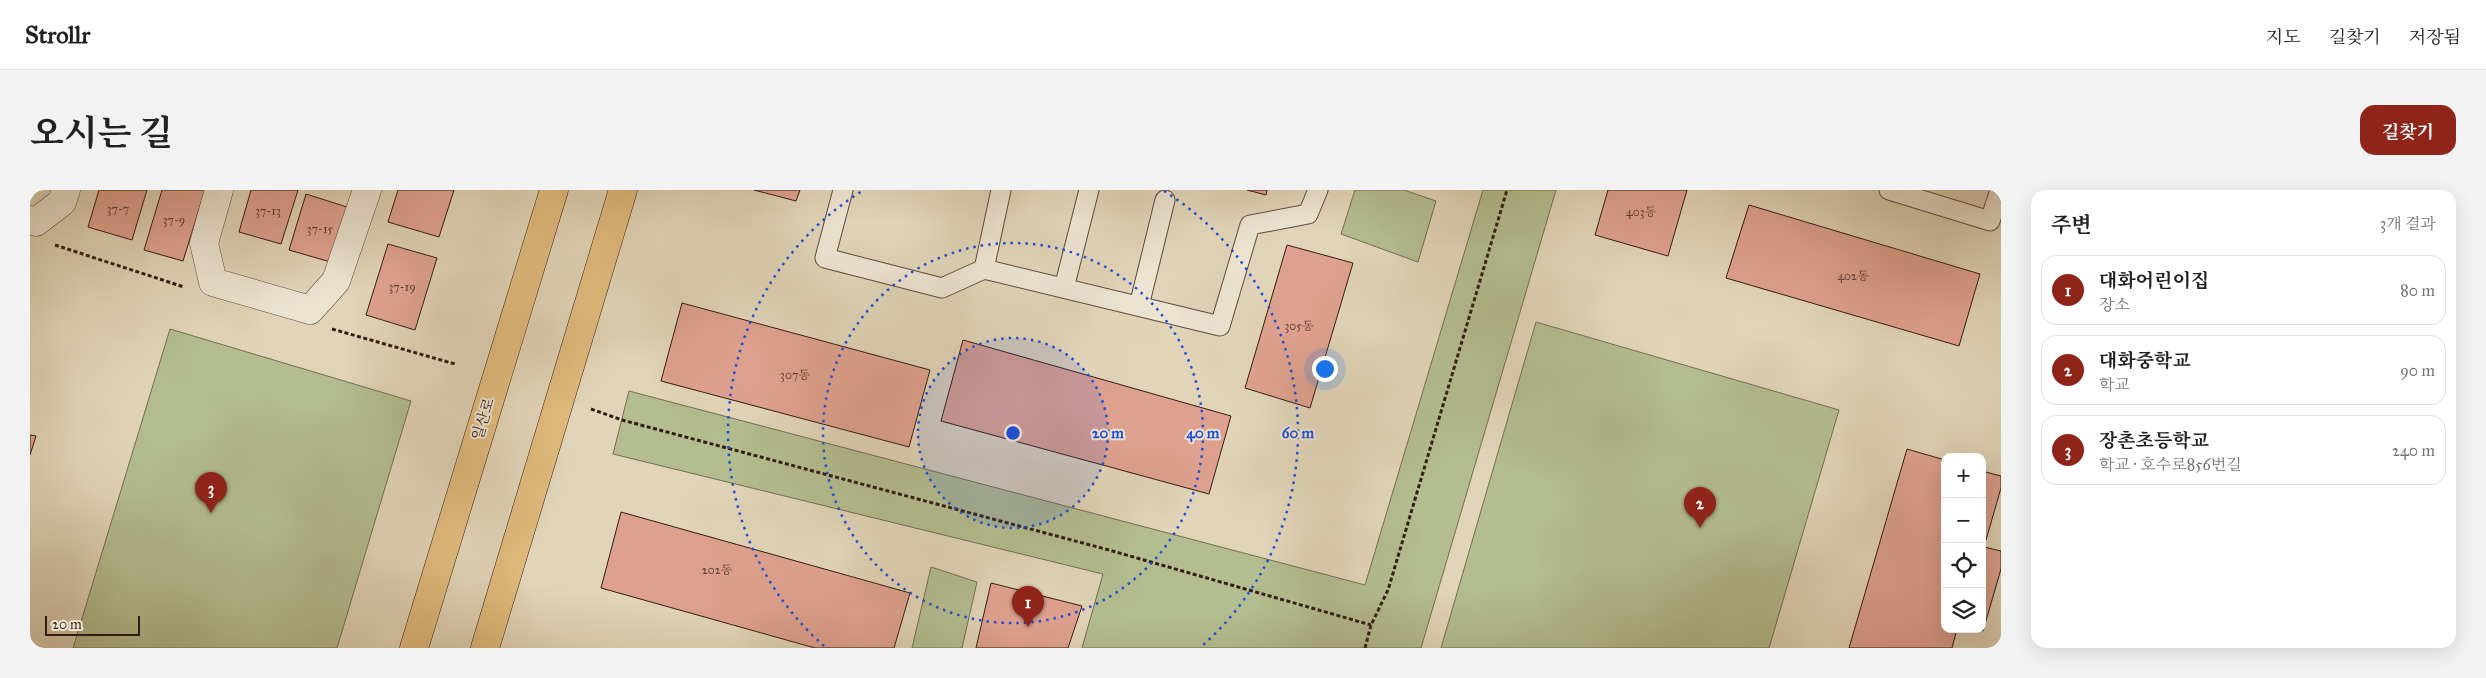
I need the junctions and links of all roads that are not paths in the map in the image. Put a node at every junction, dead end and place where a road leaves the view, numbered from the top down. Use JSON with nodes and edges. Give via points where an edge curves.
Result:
{"nodes":[{"id":1,"x":66,"y":190,"type":"edge"},
{"id":2,"x":219,"y":190,"type":"edge"},
{"id":3,"x":367,"y":190,"type":"edge"},
{"id":4,"x":554,"y":190,"type":"edge"},
{"id":5,"x":623,"y":190,"type":"edge"},
{"id":6,"x":843,"y":190,"type":"edge"},
{"id":7,"x":1001,"y":190,"type":"edge"},
{"id":8,"x":1089,"y":190,"type":"edge"},
{"id":9,"x":1318,"y":190,"type":"edge"},
{"id":10,"x":1889,"y":190,"type":"edge"},
{"id":11,"x":2000,"y":190,"type":"edge"},
{"id":12,"x":1912,"y":193,"type":"edge"},
{"id":13,"x":1165,"y":200,"type":"dead end"},
{"id":14,"x":33,"y":221,"type":"edge"},
{"id":15,"x":984,"y":269,"type":"junction"},
{"id":16,"x":1064,"y":288,"type":"junction"},
{"id":17,"x":1139,"y":306,"type":"junction"},
{"id":18,"x":414,"y":648,"type":"edge"},
{"id":19,"x":485,"y":648,"type":"edge"}],
"edges":[{"from":1,"to":14,"type":"street","via":[[62,202]]},
{"from":2,"to":3,"type":"street","via":[[204,243],[213,282],[310,310],[336,281]]},
{"from":4,"to":18,"type":"main road","name":"일산로"},
{"from":5,"to":19,"type":"main road"},
{"from":6,"to":15,"type":"lane","via":[[825,258],[942,288]]},
{"from":7,"to":15,"type":"lane"},
{"from":8,"to":16,"type":"lane"},
{"from":9,"to":17,"type":"lane","via":[[1308,214],[1250,224],[1220,326]]},
{"from":10,"to":12,"type":"lane"},
{"from":11,"to":12,"type":"lane","via":[[1990,221]]},
{"from":13,"to":17,"type":"lane"},
{"from":15,"to":16,"type":"lane"},
{"from":16,"to":17,"type":"lane"}]}
